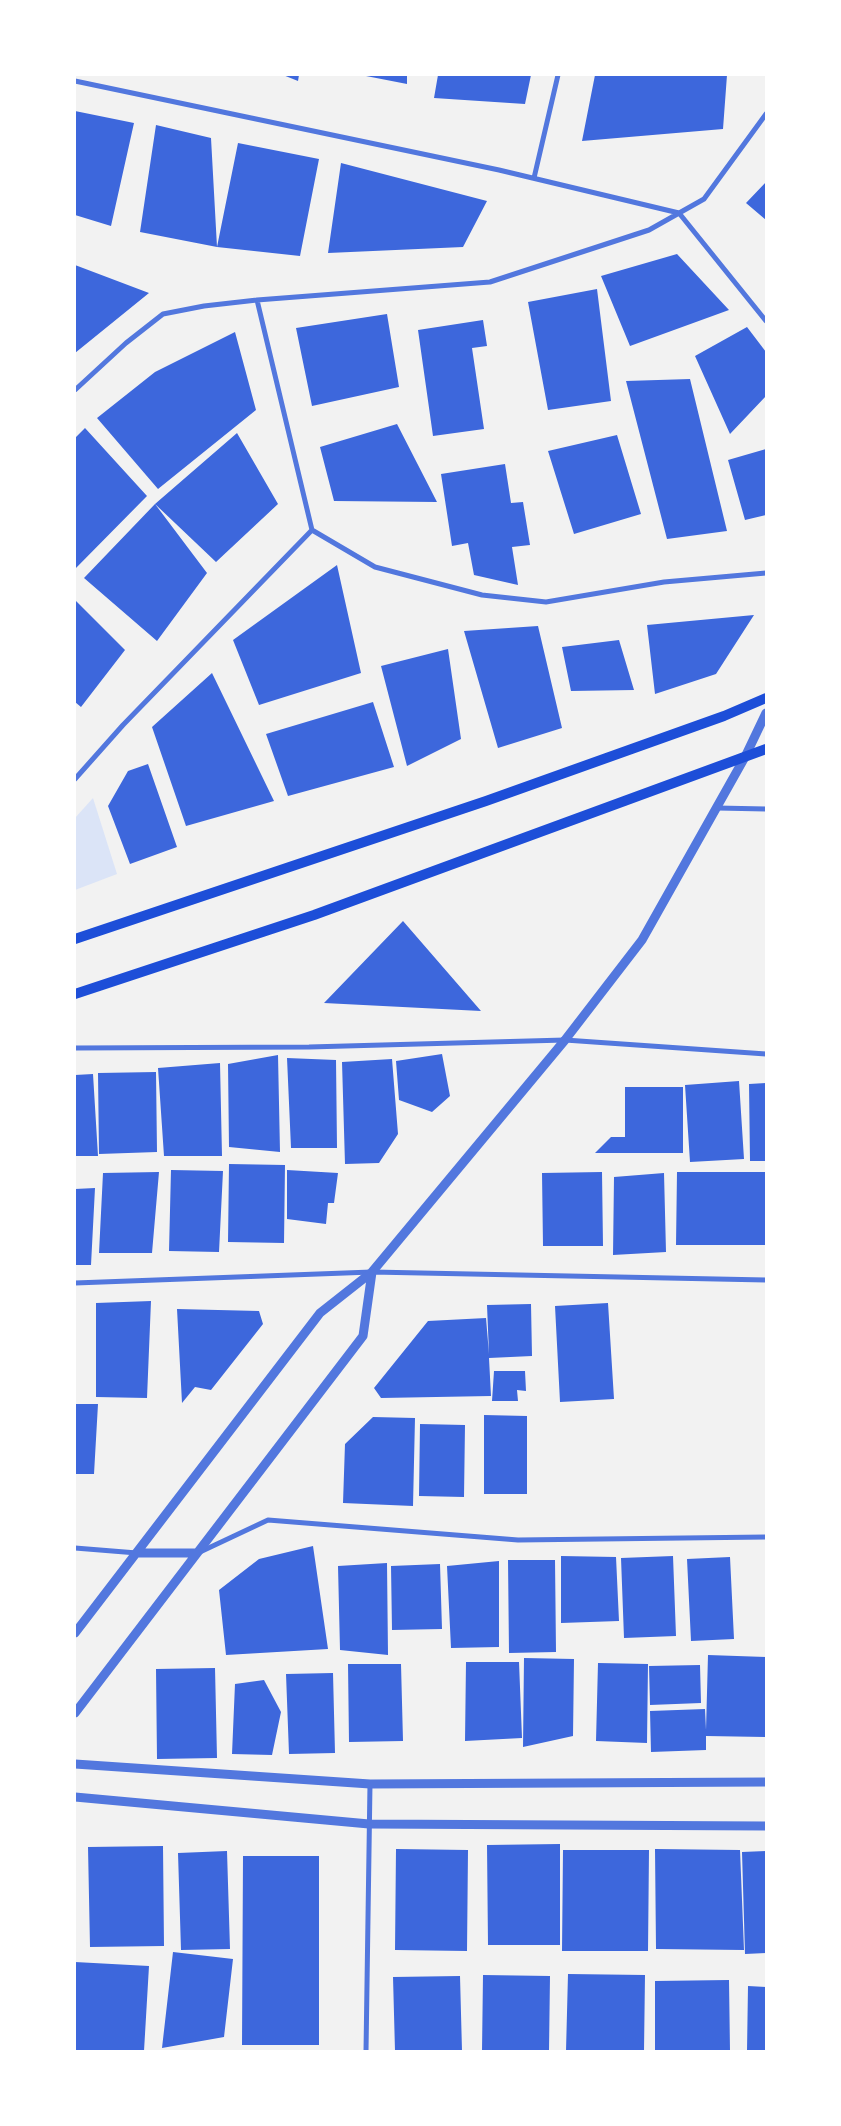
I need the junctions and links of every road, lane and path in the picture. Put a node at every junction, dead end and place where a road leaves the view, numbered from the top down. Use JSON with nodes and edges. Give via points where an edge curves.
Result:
{"nodes":[{"id":1,"x":558,"y":75,"type":"edge"},
{"id":2,"x":75,"y":81,"type":"edge"},
{"id":3,"x":766,"y":114,"type":"edge"},
{"id":4,"x":534,"y":178,"type":"junction"},
{"id":5,"x":679,"y":213,"type":"junction"},
{"id":6,"x":257,"y":300,"type":"junction"},
{"id":7,"x":766,"y":321,"type":"edge"},
{"id":8,"x":75,"y":390,"type":"edge"},
{"id":9,"x":312,"y":530,"type":"junction"},
{"id":10,"x":766,"y":573,"type":"edge"},
{"id":11,"x":766,"y":698,"type":"edge"},
{"id":12,"x":766,"y":713,"type":"edge"},
{"id":13,"x":766,"y":749,"type":"edge"},
{"id":14,"x":745,"y":758,"type":"junction"},
{"id":15,"x":75,"y":779,"type":"edge"},
{"id":16,"x":717,"y":808,"type":"junction"},
{"id":17,"x":766,"y":809,"type":"edge"},
{"id":18,"x":75,"y":939,"type":"edge"},
{"id":19,"x":75,"y":994,"type":"edge"},
{"id":20,"x":565,"y":1040,"type":"junction"},
{"id":21,"x":75,"y":1048,"type":"edge"},
{"id":22,"x":766,"y":1054,"type":"edge"},
{"id":23,"x":372,"y":1272,"type":"junction"},
{"id":24,"x":766,"y":1280,"type":"edge"},
{"id":25,"x":75,"y":1283,"type":"edge"},
{"id":26,"x":766,"y":1537,"type":"edge"},
{"id":27,"x":75,"y":1548,"type":"edge"},
{"id":28,"x":138,"y":1553,"type":"junction"},
{"id":29,"x":197,"y":1553,"type":"junction"},
{"id":30,"x":75,"y":1633,"type":"edge"},
{"id":31,"x":75,"y":1713,"type":"edge"},
{"id":32,"x":75,"y":1764,"type":"edge"},
{"id":33,"x":766,"y":1782,"type":"edge"},
{"id":34,"x":370,"y":1784,"type":"junction"},
{"id":35,"x":75,"y":1796,"type":"edge"},
{"id":36,"x":369,"y":1824,"type":"junction"},
{"id":37,"x":766,"y":1826,"type":"edge"},
{"id":38,"x":366,"y":2051,"type":"edge"}],
"edges":[{"from":1,"to":4,"type":"street"},
{"from":2,"to":4,"type":"street"},
{"from":3,"to":5,"type":"street","via":[[704,200]]},
{"from":4,"to":5,"type":"street"},
{"from":5,"to":6,"type":"street","via":[[649,230],[490,282]]},
{"from":5,"to":7,"type":"street"},
{"from":6,"to":8,"type":"street","via":[[163,314]]},
{"from":6,"to":9,"type":"street"},
{"from":9,"to":10,"type":"street","via":[[375,567],[482,595],[546,602],[664,582]]},
{"from":9,"to":15,"type":"street"},
{"from":11,"to":18,"type":"main road","via":[[486,802]]},
{"from":12,"to":14,"type":"street"},
{"from":13,"to":14,"type":"main road"},
{"from":14,"to":16,"type":"street"},
{"from":14,"to":19,"type":"main road","via":[[314,915]]},
{"from":16,"to":17,"type":"street"},
{"from":16,"to":20,"type":"street","via":[[642,940]]},
{"from":20,"to":21,"type":"street","via":[[309,1047]]},
{"from":20,"to":22,"type":"street"},
{"from":20,"to":23,"type":"street"},
{"from":23,"to":24,"type":"street"},
{"from":23,"to":25,"type":"street"},
{"from":23,"to":28,"type":"street","via":[[320,1313]]},
{"from":23,"to":29,"type":"street","via":[[362,1336]]},
{"from":26,"to":29,"type":"street","via":[[518,1540],[268,1520]]},
{"from":27,"to":28,"type":"street"},
{"from":28,"to":29,"type":"street"},
{"from":28,"to":30,"type":"street"},
{"from":29,"to":31,"type":"street"},
{"from":32,"to":34,"type":"street"},
{"from":33,"to":34,"type":"street"},
{"from":34,"to":36,"type":"street"},
{"from":35,"to":36,"type":"street"},
{"from":36,"to":37,"type":"street"},
{"from":36,"to":38,"type":"street"}]}
